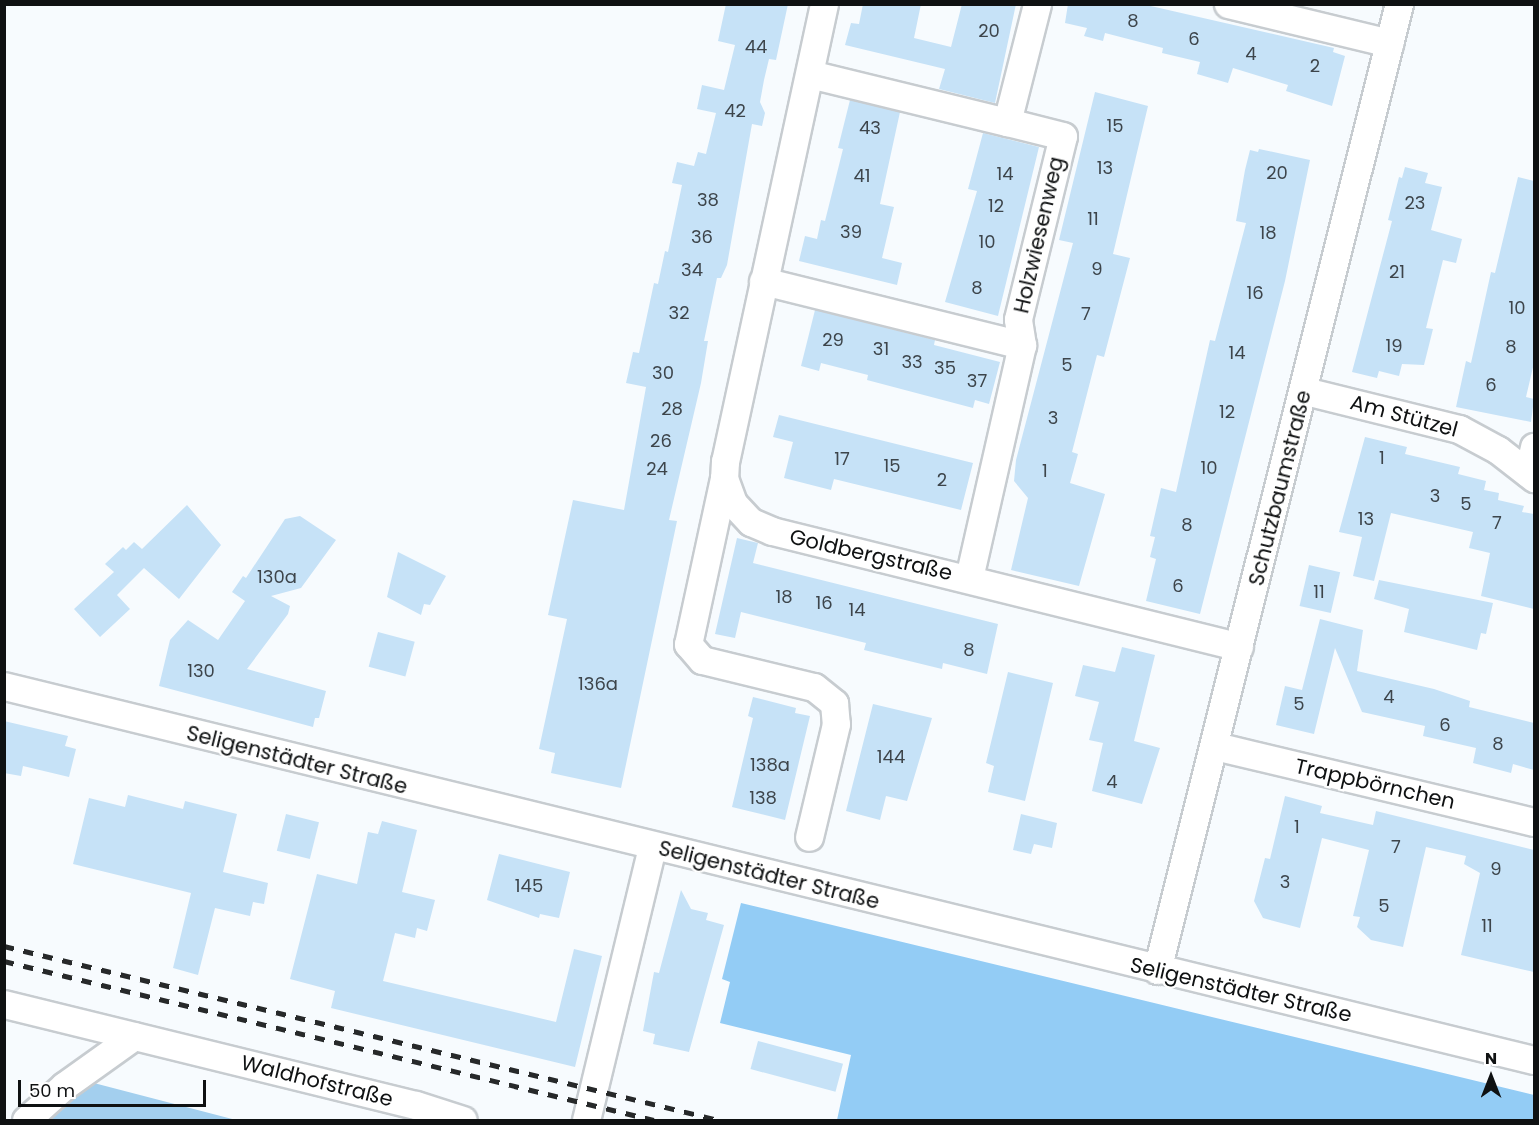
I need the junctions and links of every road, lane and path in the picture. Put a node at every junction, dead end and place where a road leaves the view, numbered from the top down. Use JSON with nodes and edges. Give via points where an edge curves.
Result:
{"nodes":[{"id":1,"x":824,"y":4,"type":"edge"},
{"id":2,"x":1037,"y":4,"type":"edge"},
{"id":3,"x":1227,"y":4,"type":"edge"},
{"id":4,"x":1399,"y":4,"type":"edge"},
{"id":5,"x":1389,"y":43,"type":"junction"},
{"id":6,"x":810,"y":74,"type":"junction"},
{"id":7,"x":1007,"y":122,"type":"junction"},
{"id":8,"x":763,"y":281,"type":"junction"},
{"id":9,"x":1022,"y":345,"type":"junction"},
{"id":10,"x":1305,"y":391,"type":"junction"},
{"id":11,"x":1532,"y":466,"type":"edge"},
{"id":12,"x":724,"y":478,"type":"junction"},
{"id":13,"x":969,"y":578,"type":"junction"},
{"id":14,"x":1239,"y":647,"type":"junction"},
{"id":15,"x":4,"y":686,"type":"edge"},
{"id":16,"x":1215,"y":746,"type":"junction"},
{"id":17,"x":1534,"y":822,"type":"edge"},
{"id":18,"x":809,"y":837,"type":"dead end"},
{"id":19,"x":652,"y":847,"type":"junction"},
{"id":20,"x":1157,"y":970,"type":"junction"},
{"id":21,"x":4,"y":1004,"type":"edge"},
{"id":22,"x":134,"y":1036,"type":"junction"},
{"id":23,"x":1534,"y":1060,"type":"edge"},
{"id":24,"x":26,"y":1120,"type":"edge"},
{"id":25,"x":463,"y":1120,"type":"edge"},
{"id":26,"x":586,"y":1120,"type":"edge"}],
"edges":[{"from":1,"to":6,"type":"street"},
{"from":2,"to":7,"type":"street"},
{"from":3,"to":5,"type":"street"},
{"from":4,"to":5,"type":"street","name":"Schutzbaumstraße"},
{"from":5,"to":10,"type":"street","name":"Schutzbaumstraße"},
{"from":6,"to":7,"type":"street"},
{"from":6,"to":8,"type":"street"},
{"from":7,"to":9,"type":"street","name":"Holzwiesenweg","via":[[1063,136],[1018,319]]},
{"from":8,"to":9,"type":"street"},
{"from":8,"to":12,"type":"street"},
{"from":9,"to":13,"type":"street","name":"Holzwiesenweg"},
{"from":10,"to":11,"type":"street","name":"Am Stützel","via":[[1450,426]]},
{"from":10,"to":14,"type":"street","name":"Schutzbaumstraße"},
{"from":12,"to":13,"type":"street","name":"Goldbergstraße","via":[[740,513],[771,531]]},
{"from":12,"to":18,"type":"street","via":[[688,644],[702,660],[814,687],[834,703],[836,724]]},
{"from":13,"to":14,"type":"street","name":"Goldbergstraße"},
{"from":14,"to":16,"type":"street","name":"Schutzbaumstraße"},
{"from":15,"to":19,"type":"street","name":"Seligenstädter Straße"},
{"from":16,"to":17,"type":"street","name":"Trappbörnchen"},
{"from":16,"to":20,"type":"street","name":"Schutzbaumstraße"},
{"from":19,"to":20,"type":"street","name":"Seligenstädter Straße"},
{"from":19,"to":26,"type":"street"},
{"from":20,"to":23,"type":"street","name":"Seligenstädter Straße"},
{"from":21,"to":22,"type":"street","name":"Waldhofstraße"},
{"from":22,"to":24,"type":"street","via":[[63,1086]]},
{"from":22,"to":25,"type":"street","name":"Waldhofstraße"}]}
